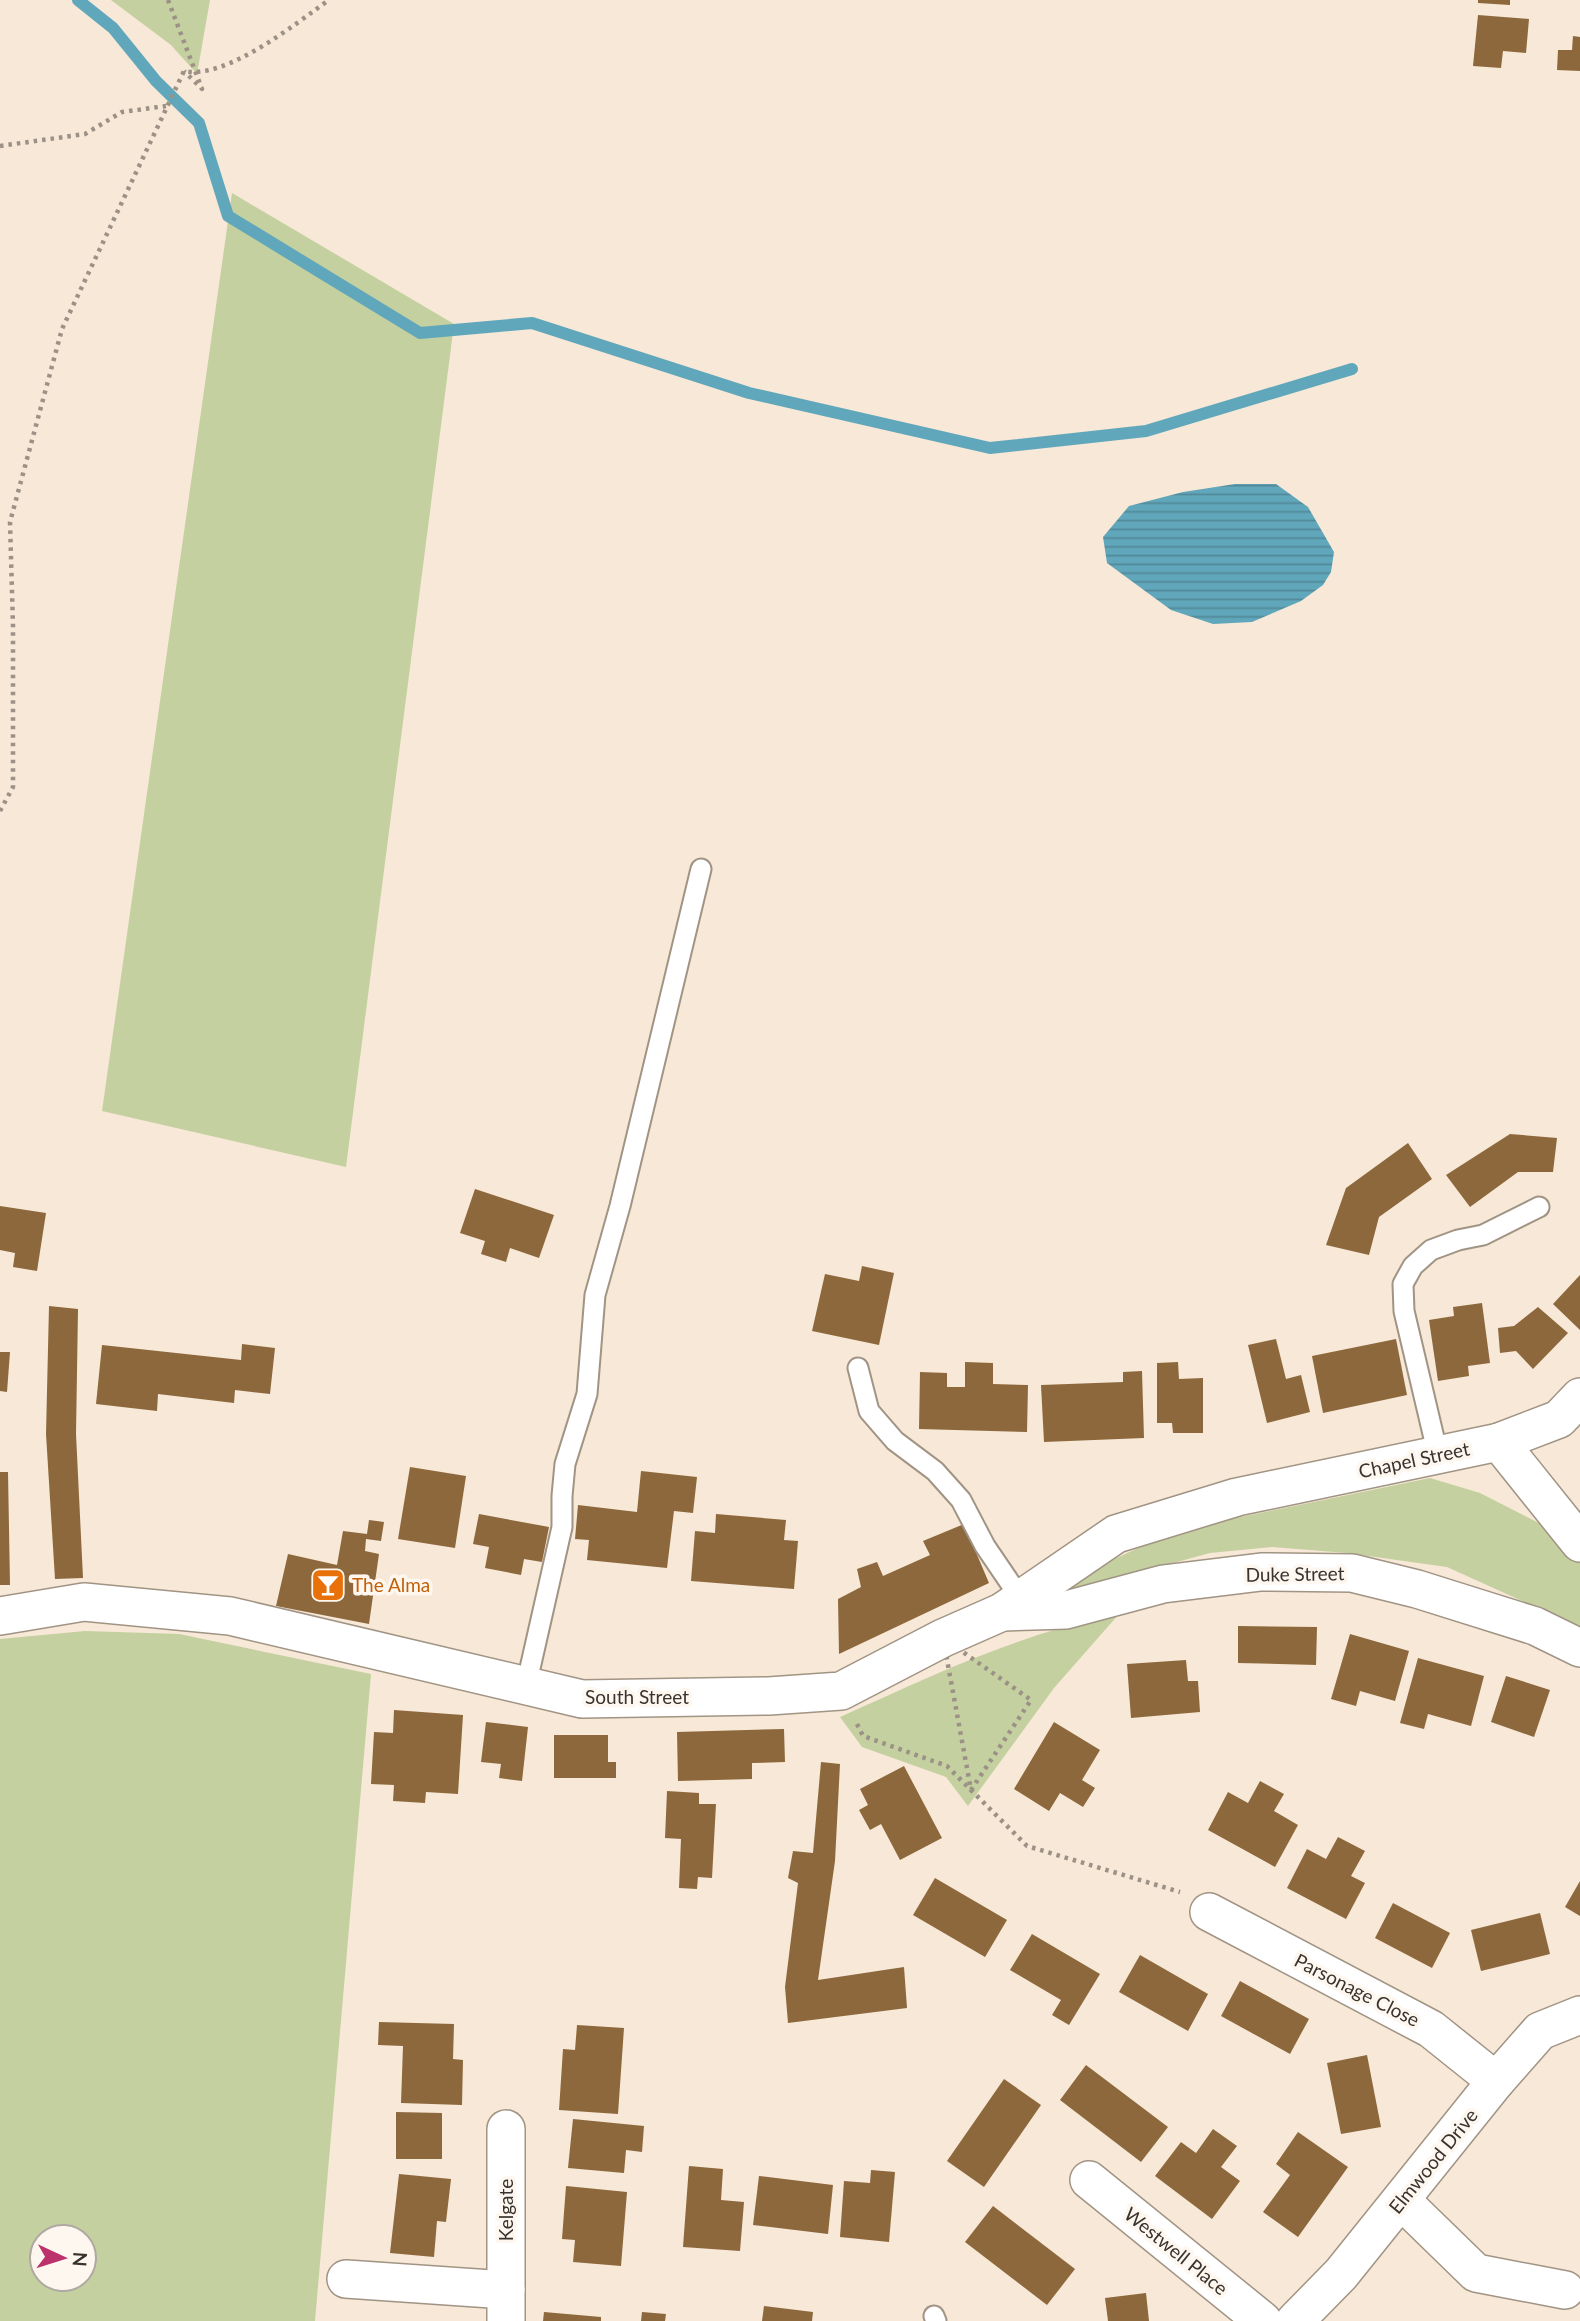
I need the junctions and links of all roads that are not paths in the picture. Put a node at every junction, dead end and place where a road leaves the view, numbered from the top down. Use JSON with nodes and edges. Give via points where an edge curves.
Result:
{"nodes":[{"id":1,"x":701,"y":869,"type":"dead end"},
{"id":2,"x":1539,"y":1207,"type":"dead end"},
{"id":3,"x":858,"y":1368,"type":"dead end"},
{"id":4,"x":1580,"y":1397,"type":"edge"},
{"id":5,"x":1499,"y":1442,"type":"junction"},
{"id":6,"x":1438,"y":1455,"type":"junction"},
{"id":7,"x":1237,"y":1497,"type":"joint"},
{"id":8,"x":1580,"y":1543,"type":"edge"},
{"id":9,"x":1011,"y":1606,"type":"junction"},
{"id":10,"x":0,"y":1616,"type":"edge"},
{"id":11,"x":1580,"y":1648,"type":"edge"},
{"id":12,"x":526,"y":1686,"type":"junction"},
{"id":13,"x":1209,"y":1912,"type":"road end"},
{"id":14,"x":1580,"y":2015,"type":"edge"},
{"id":15,"x":1496,"y":2081,"type":"junction"},
{"id":16,"x":506,"y":2129,"type":"dead end"},
{"id":17,"x":1089,"y":2180,"type":"dead end"},
{"id":18,"x":1402,"y":2201,"type":"junction"},
{"id":19,"x":346,"y":2279,"type":"dead end"},
{"id":20,"x":1565,"y":2290,"type":"dead end"},
{"id":21,"x":506,"y":2306,"type":"edge"},
{"id":22,"x":1263,"y":2321,"type":"edge"},
{"id":23,"x":1295,"y":2321,"type":"edge"}],
"edges":[{"from":1,"to":12,"type":"lane","via":[[595,1295],[587,1394],[565,1464],[562,1527]]},
{"from":2,"to":6,"type":"lane","via":[[1483,1235],[1431,1250],[1413,1266],[1403,1284],[1404,1311]]},
{"from":3,"to":9,"type":"lane","via":[[869,1411],[961,1500]]},
{"from":4,"to":5,"type":"street","name":"Chapel Street","via":[[1559,1419]]},
{"from":5,"to":6,"type":"street","name":"Chapel Street"},
{"from":5,"to":8,"type":"street"},
{"from":6,"to":7,"type":"street","name":"Chapel Street"},
{"from":7,"to":9,"type":"street","name":"South Street","via":[[1116,1534]]},
{"from":9,"to":11,"type":"street","name":"Duke Street","via":[[1066,1610],[1163,1584],[1261,1572],[1352,1573],[1535,1626]]},
{"from":9,"to":12,"type":"street","name":"South Street","via":[[841,1692],[582,1699]]},
{"from":10,"to":12,"type":"street","name":"South Street","via":[[84,1602],[230,1615]]},
{"from":13,"to":15,"type":"street","name":"Parsonage Close","via":[[1432,2029]]},
{"from":14,"to":15,"type":"street","name":"Elmwood Drive","via":[[1540,2031]]},
{"from":15,"to":18,"type":"street","name":"Elmwood Drive"},
{"from":16,"to":21,"type":"street","name":"Kelgate"},
{"from":17,"to":22,"type":"street","name":"Westwell Place"},
{"from":18,"to":20,"type":"street","via":[[1476,2273]]},
{"from":18,"to":23,"type":"street","name":"Elmwood Drive","via":[[1342,2274]]},
{"from":19,"to":21,"type":"street","name":"Kelgate"}]}
